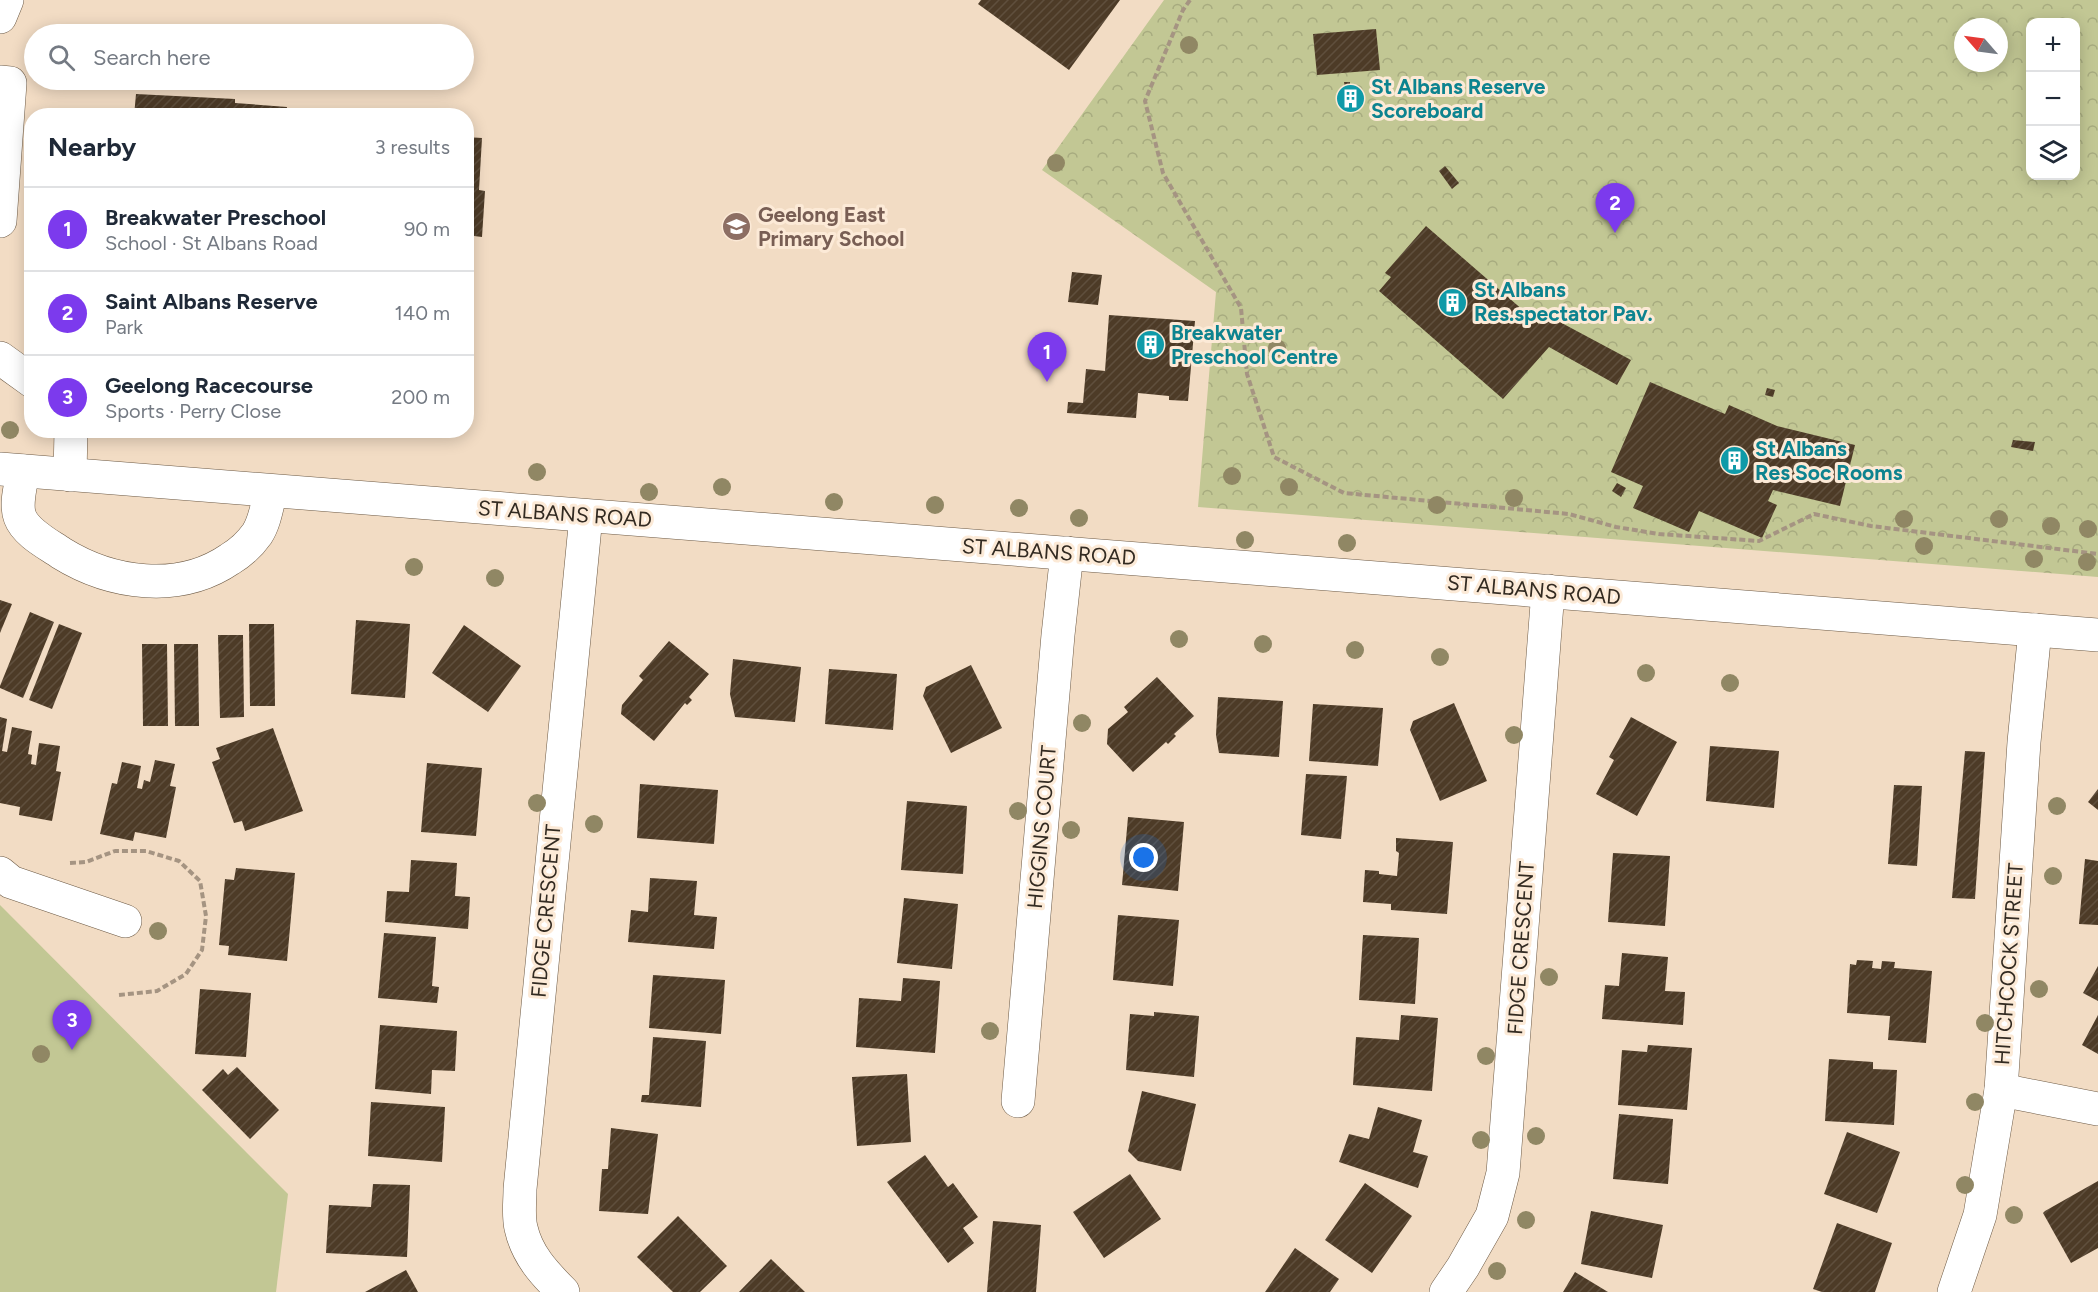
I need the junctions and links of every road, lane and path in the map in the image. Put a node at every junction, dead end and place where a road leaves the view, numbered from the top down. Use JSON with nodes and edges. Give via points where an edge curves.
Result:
{"nodes":[{"id":1,"x":7,"y":0,"type":"edge"},
{"id":2,"x":1190,"y":0,"type":"edge"},
{"id":3,"x":0,"y":17,"type":"edge"},
{"id":4,"x":0,"y":82,"type":"edge"},
{"id":5,"x":0,"y":222,"type":"edge"},
{"id":6,"x":0,"y":358,"type":"edge"},
{"id":7,"x":24,"y":375,"type":"edge"},
{"id":8,"x":71,"y":438,"type":"edge"},
{"id":9,"x":11,"y":470,"type":"edge"},
{"id":10,"x":70,"y":475,"type":"junction"},
{"id":11,"x":271,"y":491,"type":"junction"},
{"id":12,"x":586,"y":516,"type":"junction"},
{"id":13,"x":1067,"y":553,"type":"junction"},
{"id":14,"x":2098,"y":554,"type":"edge"},
{"id":15,"x":1548,"y":591,"type":"junction"},
{"id":16,"x":2035,"y":630,"type":"junction"},
{"id":17,"x":2098,"y":635,"type":"edge"},
{"id":18,"x":0,"y":873,"type":"edge"},
{"id":19,"x":125,"y":921,"type":"dead end"},
{"id":20,"x":2001,"y":1090,"type":"junction"},
{"id":21,"x":1018,"y":1101,"type":"dead end"},
{"id":22,"x":2098,"y":1109,"type":"edge"},
{"id":23,"x":563,"y":1292,"type":"edge"},
{"id":24,"x":1446,"y":1292,"type":"edge"},
{"id":25,"x":1954,"y":1292,"type":"edge"}],
"edges":[{"from":1,"to":3,"type":"street"},
{"from":2,"to":14,"type":"path","via":[[1145,101],[1163,173],[1241,308],[1247,374],[1274,457],[1344,493],[1569,514],[1659,534],[1759,541],[1814,514],[1871,526]]},
{"from":4,"to":5,"type":"street","via":[[10,83]]},
{"from":6,"to":7,"type":"street"},
{"from":8,"to":10,"type":"street"},
{"from":9,"to":10,"type":"street","name":"ST ALBANS ROAD"},
{"from":9,"to":11,"type":"street","via":[[22,521],[29,530],[88,568],[146,580],[200,575],[234,556],[257,534]]},
{"from":10,"to":11,"type":"street","name":"ST ALBANS ROAD"},
{"from":11,"to":12,"type":"street","name":"ST ALBANS ROAD"},
{"from":12,"to":13,"type":"street","name":"ST ALBANS ROAD"},
{"from":12,"to":23,"type":"street","name":"FIDGE CRESCENT","via":[[520,1189],[520,1227],[529,1250],[541,1270]]},
{"from":13,"to":15,"type":"street","name":"ST ALBANS ROAD"},
{"from":13,"to":21,"type":"street","name":"HIGGINS COURT"},
{"from":15,"to":16,"type":"street","name":"ST ALBANS ROAD"},
{"from":15,"to":24,"type":"street","name":"FIDGE CRESCENT","via":[[1503,1173],[1492,1216]]},
{"from":16,"to":17,"type":"street","name":"ST ALBANS ROAD"},
{"from":16,"to":20,"type":"street","name":"HITCHCOCK STREET"},
{"from":18,"to":19,"type":"street","via":[[10,882]]},
{"from":20,"to":22,"type":"street"},
{"from":20,"to":25,"type":"street","name":"HITCHCOCK STREET","via":[[1980,1215]]}]}
